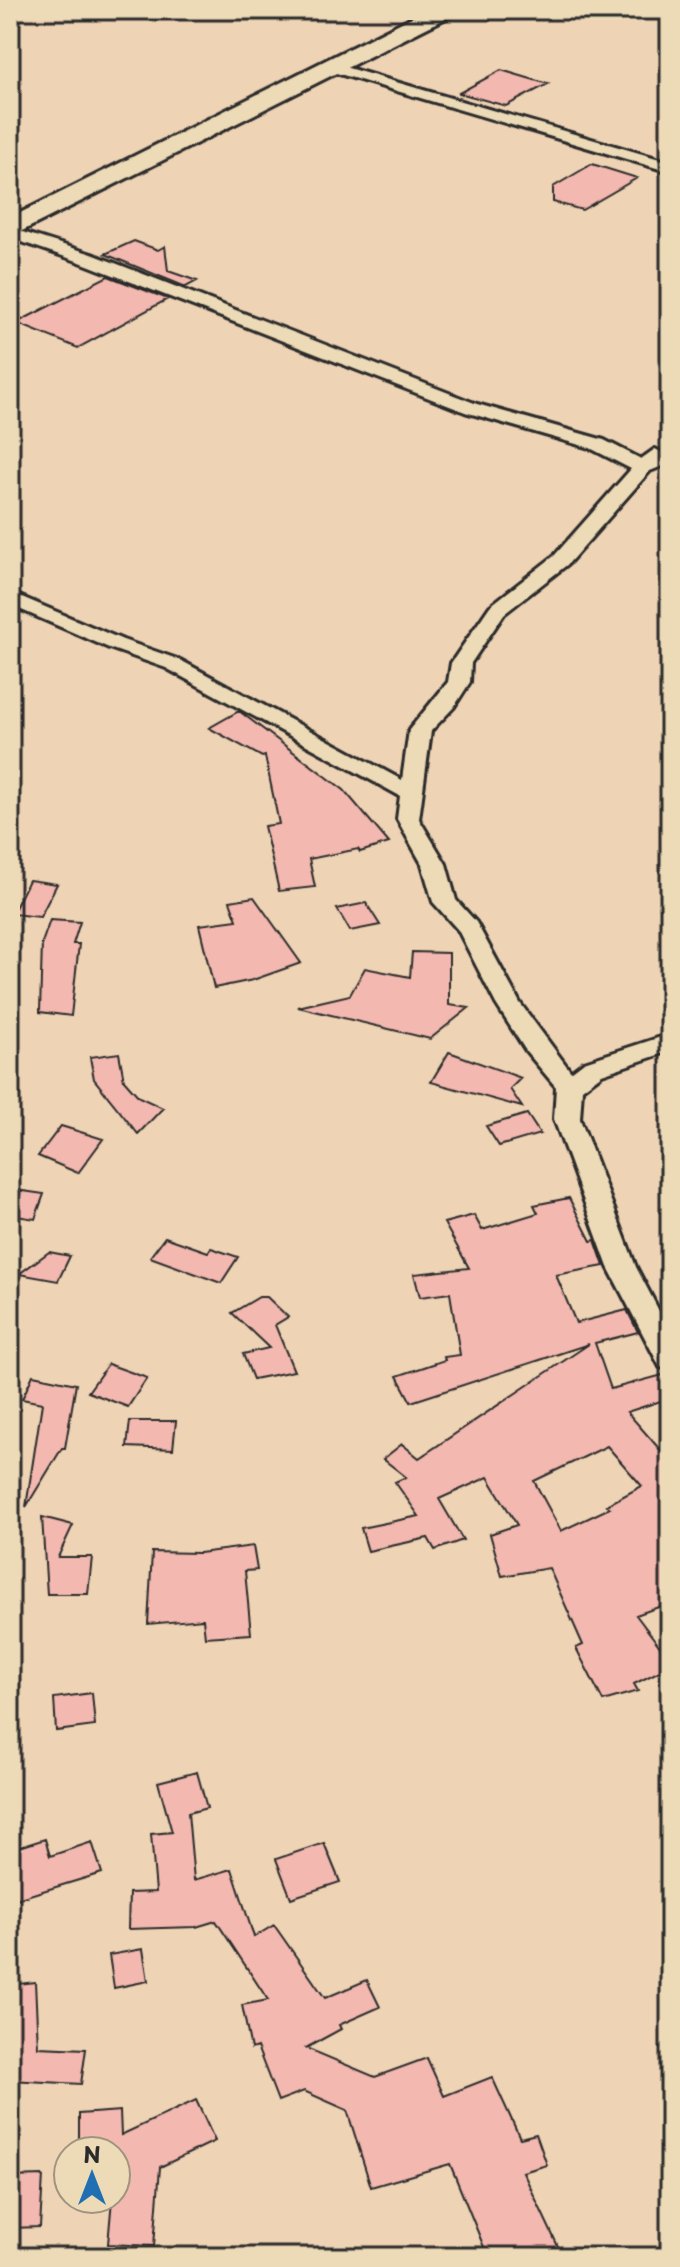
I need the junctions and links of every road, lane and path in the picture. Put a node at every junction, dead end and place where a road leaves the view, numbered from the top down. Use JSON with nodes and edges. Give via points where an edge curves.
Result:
{"nodes":[{"id":1,"x":444,"y":10,"type":"edge"},
{"id":2,"x":331,"y":67,"type":"junction"},
{"id":3,"x":670,"y":167,"type":"edge"},
{"id":4,"x":10,"y":231,"type":"edge"},
{"id":5,"x":670,"y":439,"type":"edge"},
{"id":6,"x":670,"y":457,"type":"edge"},
{"id":7,"x":643,"y":467,"type":"junction"},
{"id":8,"x":670,"y":481,"type":"edge"},
{"id":9,"x":10,"y":598,"type":"edge"},
{"id":10,"x":412,"y":794,"type":"junction"},
{"id":11,"x":670,"y":1042,"type":"edge"},
{"id":12,"x":569,"y":1086,"type":"junction"},
{"id":13,"x":670,"y":1359,"type":"edge"}],
"edges":[{"from":1,"to":2,"type":"highway"},
{"from":2,"to":3,"type":"street"},
{"from":2,"to":4,"type":"highway"},
{"from":4,"to":7,"type":"street","via":[[471,408],[597,444]]},
{"from":5,"to":7,"type":"street"},
{"from":6,"to":7,"type":"street"},
{"from":7,"to":8,"type":"street"},
{"from":7,"to":10,"type":"street","via":[[561,560],[497,610],[461,663],[459,682],[420,730]]},
{"from":9,"to":10,"type":"street","via":[[173,664]]},
{"from":10,"to":12,"type":"street","via":[[408,819],[434,864],[445,902],[468,927],[535,1045]]},
{"from":11,"to":12,"type":"street","via":[[593,1068]]},
{"from":12,"to":13,"type":"street","via":[[567,1119],[622,1267]]}]}
